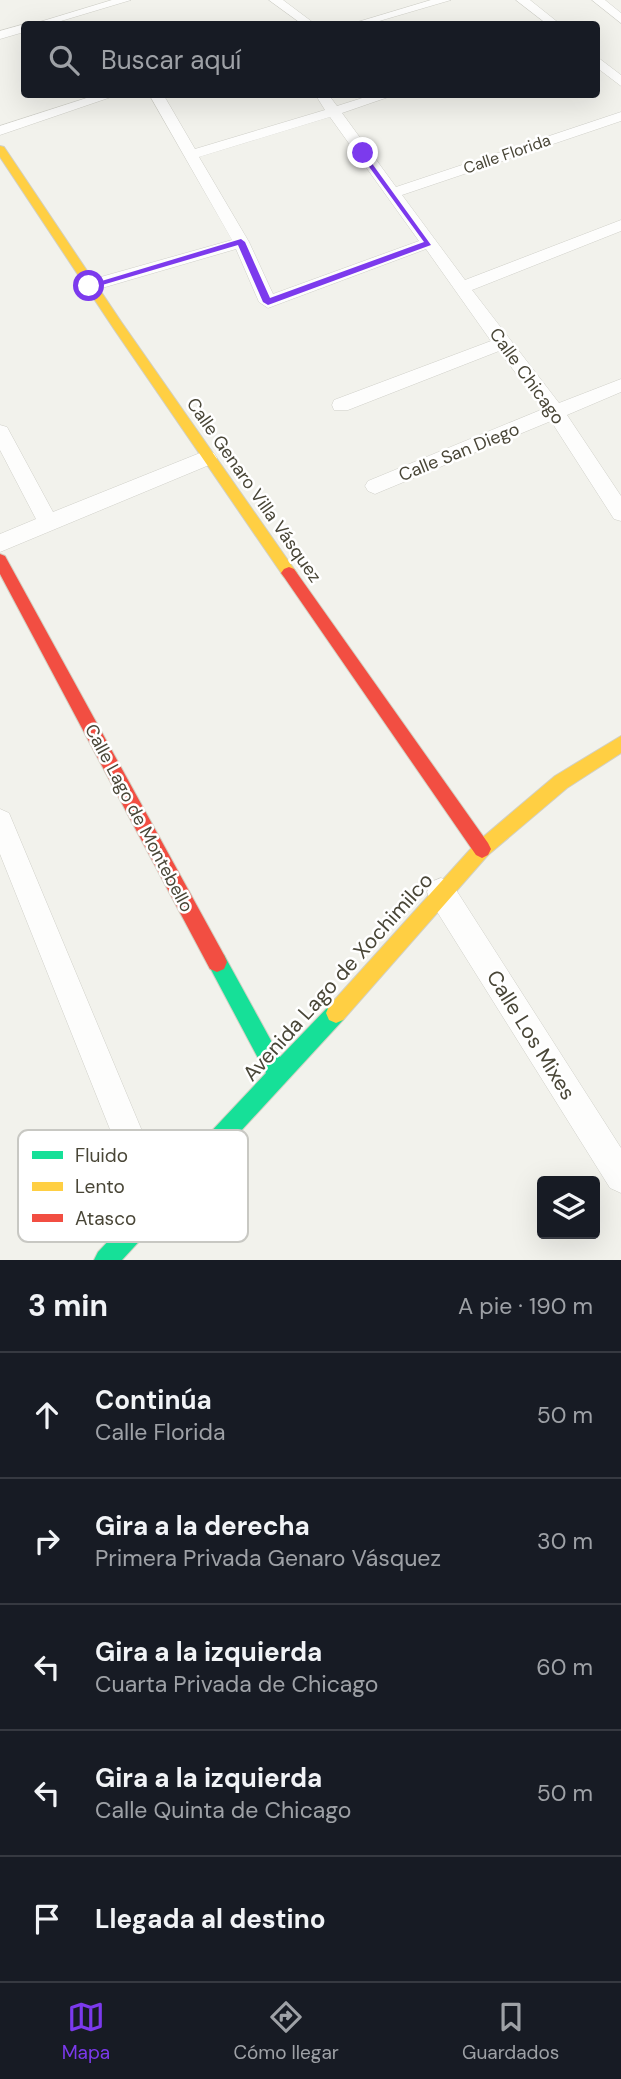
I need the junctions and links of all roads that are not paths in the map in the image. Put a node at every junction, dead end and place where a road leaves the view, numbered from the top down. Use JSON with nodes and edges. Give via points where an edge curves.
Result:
{"nodes":[{"id":1,"x":125,"y":0,"type":"edge"},
{"id":2,"x":275,"y":0,"type":"edge"},
{"id":3,"x":445,"y":0,"type":"edge"},
{"id":4,"x":522,"y":0,"type":"edge"},
{"id":5,"x":598,"y":0,"type":"edge"},
{"id":6,"x":621,"y":19,"type":"edge"},
{"id":7,"x":50,"y":21,"type":"edge"},
{"id":8,"x":305,"y":21,"type":"edge"},
{"id":9,"x":368,"y":21,"type":"edge"},
{"id":10,"x":550,"y":21,"type":"edge"},
{"id":11,"x":21,"y":30,"type":"edge"},
{"id":12,"x":0,"y":35,"type":"edge"},
{"id":13,"x":600,"y":63,"type":"edge"},
{"id":14,"x":621,"y":82,"type":"edge"},
{"id":15,"x":102,"y":98,"type":"edge"},
{"id":16,"x":158,"y":98,"type":"edge"},
{"id":17,"x":324,"y":98,"type":"edge"},
{"id":18,"x":376,"y":98,"type":"edge"},
{"id":19,"x":333,"y":110,"type":"junction"},
{"id":20,"x":621,"y":116,"type":"edge"},
{"id":21,"x":0,"y":131,"type":"edge"},
{"id":22,"x":0,"y":149,"type":"edge"},
{"id":23,"x":190,"y":155,"type":"junction"},
{"id":24,"x":393,"y":192,"type":"junction"},
{"id":25,"x":621,"y":225,"type":"edge"},
{"id":26,"x":241,"y":242,"type":"junction"},
{"id":27,"x":428,"y":243,"type":"junction"},
{"id":28,"x":89,"y":286,"type":"junction"},
{"id":29,"x":463,"y":287,"type":"junction"},
{"id":30,"x":502,"y":343,"type":"junction"},
{"id":31,"x":621,"y":385,"type":"edge"},
{"id":32,"x":341,"y":405,"type":"dead end"},
{"id":33,"x":556,"y":413,"type":"junction"},
{"id":34,"x":0,"y":432,"type":"edge"},
{"id":35,"x":206,"y":458,"type":"junction"},
{"id":36,"x":374,"y":486,"type":"dead end"},
{"id":37,"x":621,"y":513,"type":"edge"},
{"id":38,"x":48,"y":522,"type":"junction"},
{"id":39,"x":0,"y":543,"type":"edge"},
{"id":40,"x":0,"y":560,"type":"edge"},
{"id":41,"x":621,"y":744,"type":"edge"},
{"id":42,"x":0,"y":822,"type":"edge"},
{"id":43,"x":482,"y":849,"type":"junction"},
{"id":44,"x":441,"y":892,"type":"junction"},
{"id":45,"x":279,"y":1076,"type":"junction"},
{"id":46,"x":127,"y":1130,"type":"edge"},
{"id":47,"x":228,"y":1130,"type":"edge"},
{"id":48,"x":621,"y":1177,"type":"edge"},
{"id":49,"x":123,"y":1242,"type":"edge"},
{"id":50,"x":106,"y":1260,"type":"edge"}],
"edges":[{"from":1,"to":7,"type":"street"},
{"from":2,"to":8,"type":"street"},
{"from":3,"to":9,"type":"street"},
{"from":4,"to":10,"type":"street"},
{"from":5,"to":6,"type":"street"},
{"from":11,"to":12,"type":"street"},
{"from":13,"to":14,"type":"street"},
{"from":15,"to":21,"type":"street"},
{"from":16,"to":23,"type":"street"},
{"from":17,"to":19,"type":"street","name":"Calle Chicago"},
{"from":18,"to":19,"type":"street"},
{"from":19,"to":23,"type":"street"},
{"from":19,"to":24,"type":"street","name":"Calle Chicago"},
{"from":20,"to":24,"type":"street","name":"Calle Florida"},
{"from":22,"to":28,"type":"street","name":"Calle Genaro Villa Vásquez"},
{"from":23,"to":26,"type":"street"},
{"from":24,"to":27,"type":"street","name":"Calle Chicago"},
{"from":25,"to":29,"type":"street"},
{"from":26,"to":27,"type":"street","via":[[268,302]]},
{"from":26,"to":28,"type":"street"},
{"from":27,"to":29,"type":"street","name":"Calle Chicago"},
{"from":28,"to":35,"type":"street","name":"Calle Genaro Villa Vásquez"},
{"from":29,"to":30,"type":"street","name":"Calle Chicago"},
{"from":30,"to":32,"type":"street"},
{"from":30,"to":33,"type":"street","name":"Calle Chicago"},
{"from":31,"to":33,"type":"street","name":"Calle San Diego"},
{"from":33,"to":36,"type":"street","name":"Calle San Diego"},
{"from":33,"to":37,"type":"street","name":"Calle Chicago"},
{"from":34,"to":38,"type":"street"},
{"from":35,"to":38,"type":"street"},
{"from":35,"to":43,"type":"street","name":"Calle Genaro Villa Vásquez"},
{"from":38,"to":39,"type":"street"},
{"from":40,"to":45,"type":"street","name":"Calle Lago de Montebello"},
{"from":41,"to":43,"type":"street","name":"Avenida Lago de Xochimilco","via":[[561,782]]},
{"from":42,"to":46,"type":"street"},
{"from":43,"to":44,"type":"street","name":"Avenida Lago de Xochimilco"},
{"from":44,"to":45,"type":"street","name":"Avenida Lago de Xochimilco"},
{"from":44,"to":48,"type":"street","name":"Calle Los Mixes"},
{"from":45,"to":47,"type":"street","name":"Avenida Lago de Xochimilco"},
{"from":49,"to":50,"type":"street","name":"Avenida Lago de Xochimilco"}]}
